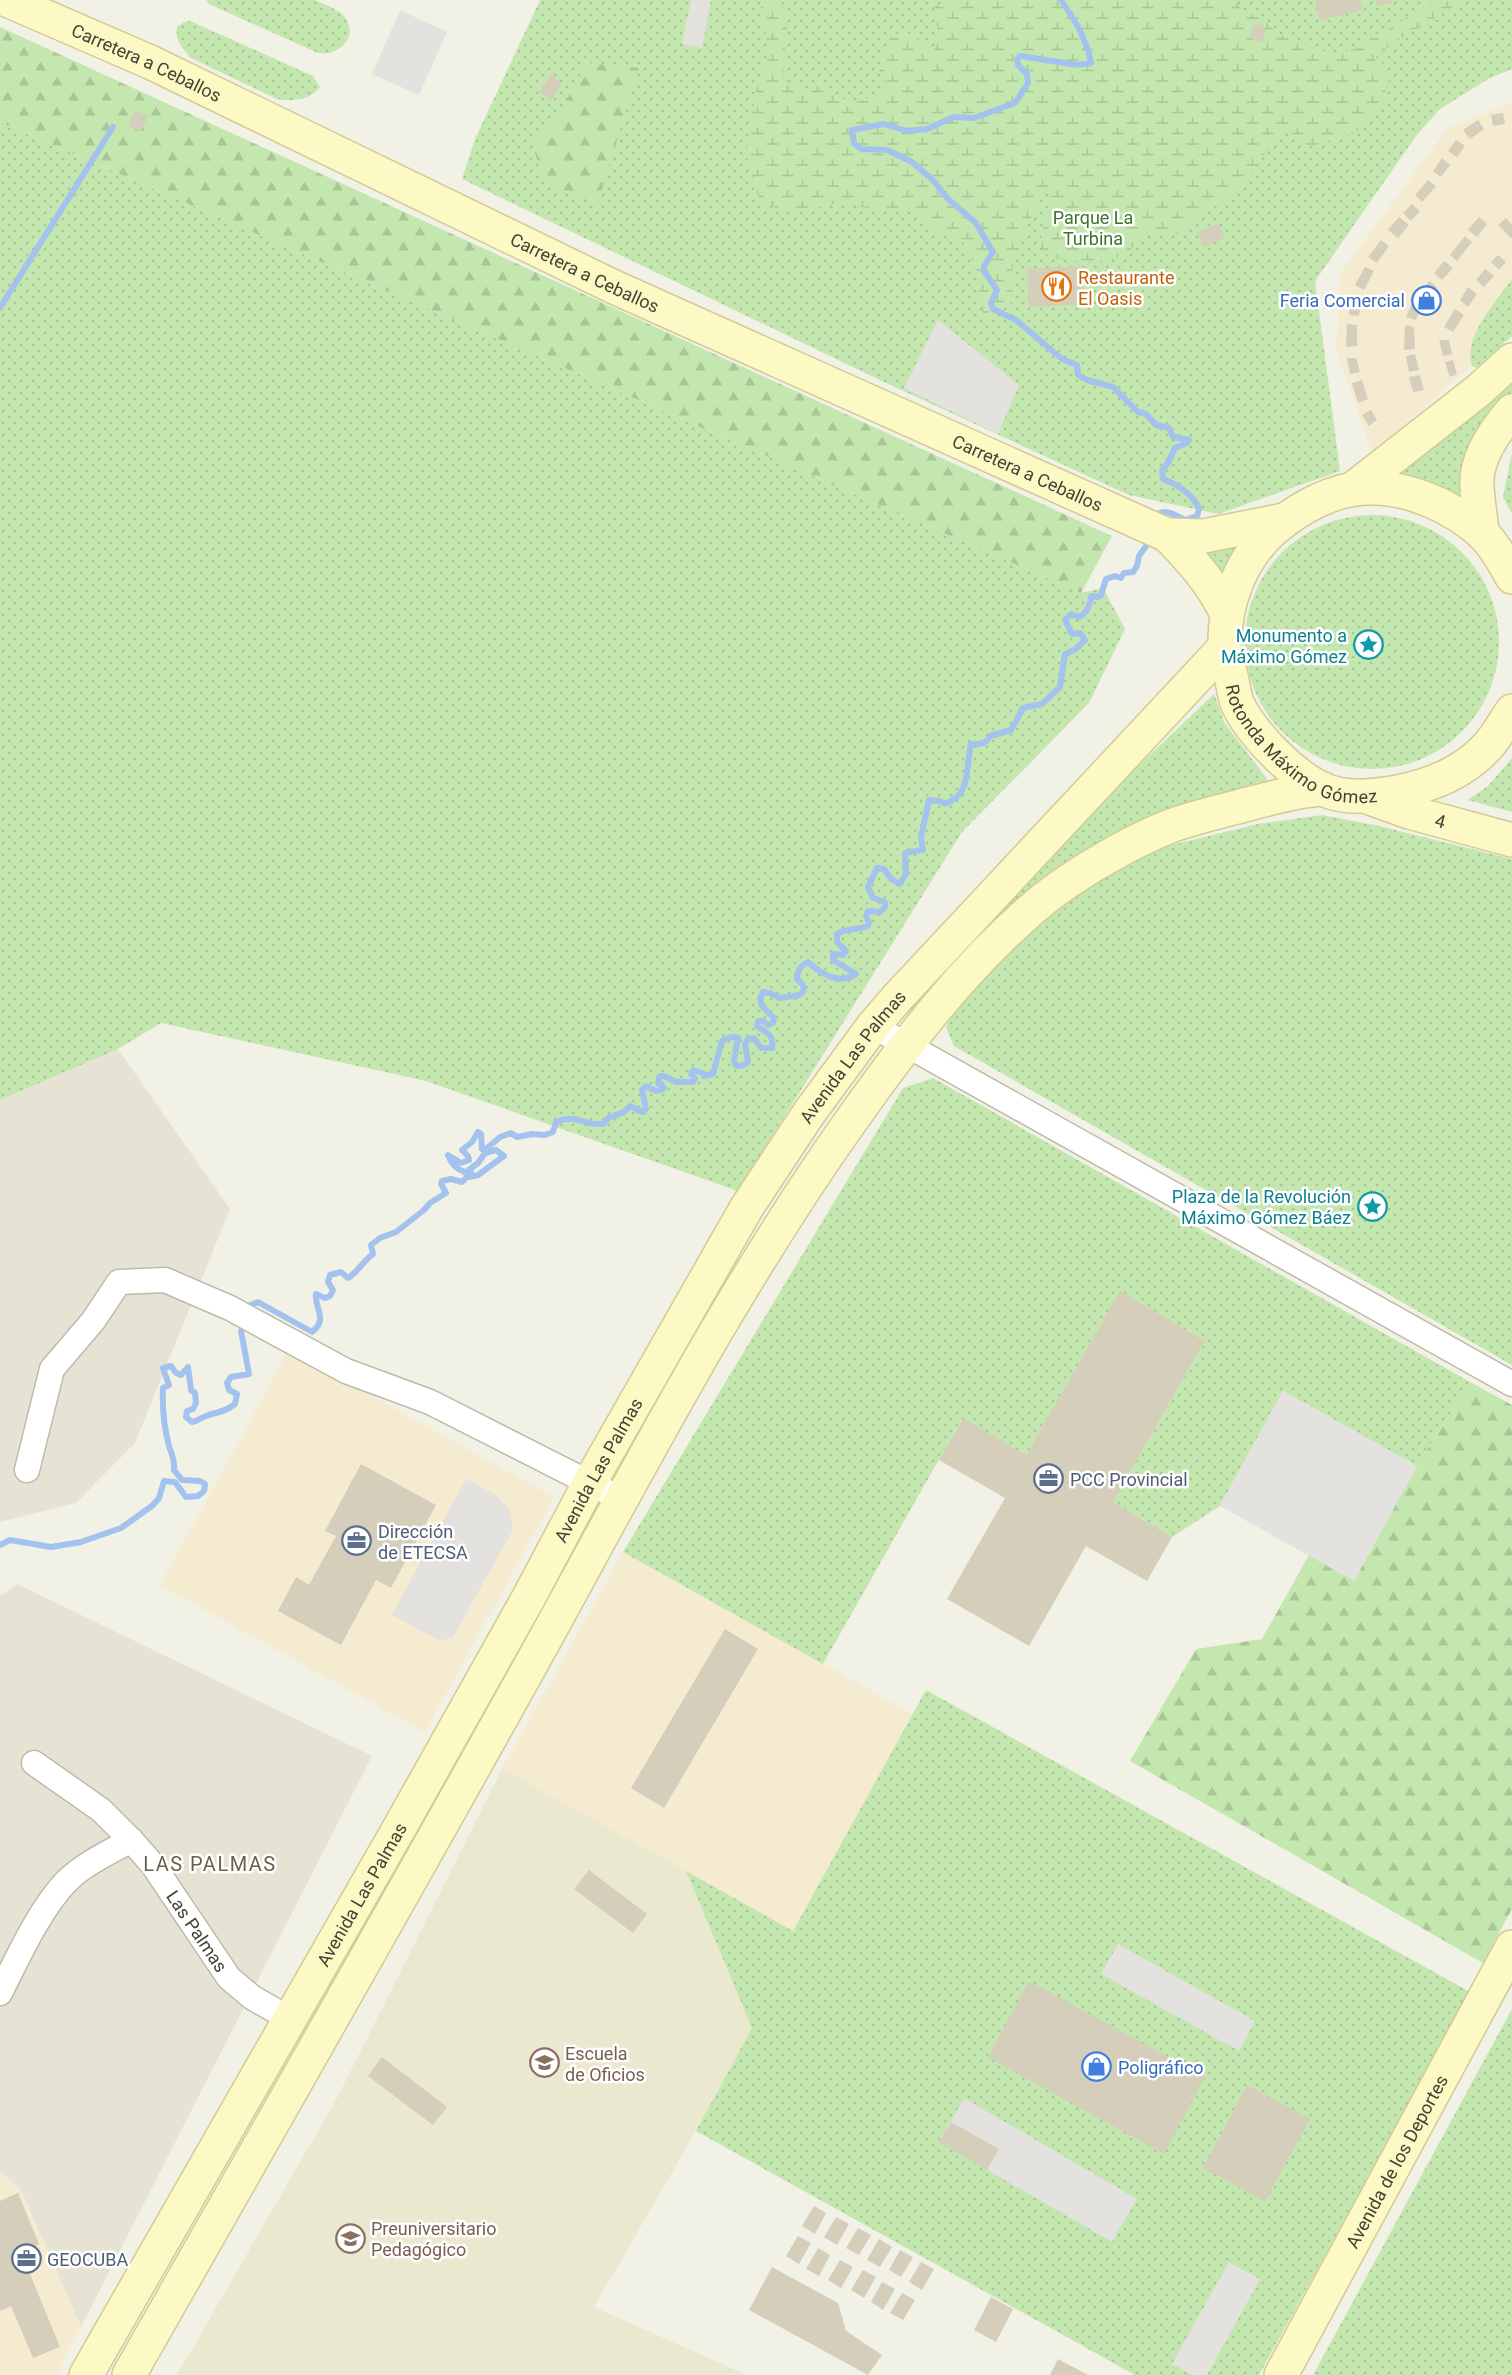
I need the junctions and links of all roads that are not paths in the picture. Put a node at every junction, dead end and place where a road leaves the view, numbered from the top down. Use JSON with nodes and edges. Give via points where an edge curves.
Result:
{"nodes":[{"id":1,"x":7,"y":0,"type":"edge"},
{"id":2,"x":1512,"y":360,"type":"edge"},
{"id":3,"x":1512,"y":411,"type":"edge"},
{"id":4,"x":1354,"y":488,"type":"junction"},
{"id":5,"x":1284,"y":520,"type":"junction"},
{"id":6,"x":1482,"y":533,"type":"junction"},
{"id":7,"x":1167,"y":535,"type":"junction"},
{"id":8,"x":1512,"y":577,"type":"edge"},
{"id":9,"x":1227,"y":614,"type":"junction"},
{"id":10,"x":1225,"y":647,"type":"junction"},
{"id":11,"x":1512,"y":711,"type":"edge"},
{"id":12,"x":1323,"y":789,"type":"junction"},
{"id":13,"x":1368,"y":797,"type":"junction"},
{"id":14,"x":1512,"y":840,"type":"edge"},
{"id":15,"x":873,"y":1026,"type":"junction"},
{"id":16,"x":906,"y":1043,"type":"junction"},
{"id":17,"x":1512,"y":1384,"type":"edge"},
{"id":18,"x":27,"y":1470,"type":"dead end"},
{"id":19,"x":590,"y":1482,"type":"junction"},
{"id":20,"x":621,"y":1499,"type":"junction"},
{"id":21,"x":34,"y":1763,"type":"dead end"},
{"id":22,"x":401,"y":1825,"type":"junction"},
{"id":23,"x":131,"y":1839,"type":"junction"},
{"id":24,"x":432,"y":1842,"type":"junction"},
{"id":25,"x":1512,"y":1947,"type":"edge"},
{"id":26,"x":0,"y":1993,"type":"edge"},
{"id":27,"x":290,"y":2019,"type":"junction"},
{"id":28,"x":150,"y":2263,"type":"junction"},
{"id":29,"x":183,"y":2281,"type":"junction"},
{"id":30,"x":86,"y":2375,"type":"edge"},
{"id":31,"x":129,"y":2375,"type":"edge"},
{"id":32,"x":1281,"y":2375,"type":"edge"}],
"edges":[{"from":1,"to":7,"type":"street","name":"Carretera a Ceballos","via":[[150,62],[614,287]]},
{"from":2,"to":4,"type":"street"},
{"from":3,"to":6,"type":"street","via":[[1485,449],[1478,477]]},
{"from":4,"to":5,"type":"street","name":"Rotonda Máximo Gómez","via":[[1305,507]]},
{"from":4,"to":6,"type":"street","name":"Rotonda Máximo Gómez","via":[[1384,487],[1415,495],[1451,510]]},
{"from":5,"to":7,"type":"street","name":"Carretera a Ceballos","via":[[1204,536]]},
{"from":5,"to":9,"type":"street","name":"Rotonda Máximo Gómez","via":[[1254,551],[1237,581]]},
{"from":6,"to":8,"type":"street","name":"Rotonda Máximo Gómez"},
{"from":7,"to":9,"type":"street","name":"Carretera a Ceballos","via":[[1195,563]]},
{"from":9,"to":10,"type":"street","name":"Rotonda Máximo Gómez"},
{"from":10,"to":12,"type":"street","name":"Rotonda Máximo Gómez","via":[[1237,702],[1269,749]]},
{"from":10,"to":15,"type":"street","name":"Avenida Las Palmas"},
{"from":11,"to":13,"type":"street","name":"Rotonda Máximo Gómez","via":[[1491,743],[1460,769],[1423,787]]},
{"from":12,"to":13,"type":"street","name":"Rotonda Máximo Gómez"},
{"from":12,"to":16,"type":"street","name":"Avenida Las Palmas","via":[[1305,790],[1172,826],[1076,876],[1036,905],[995,943]]},
{"from":13,"to":14,"type":"street","name":"4"},
{"from":15,"to":16,"type":"street"},
{"from":15,"to":19,"type":"street","name":"Avenida Las Palmas","via":[[747,1207]]},
{"from":16,"to":17,"type":"street"},
{"from":16,"to":20,"type":"street","name":"Avenida Las Palmas","via":[[779,1225]]},
{"from":18,"to":19,"type":"street","via":[[52,1369],[93,1321],[119,1282],[165,1280],[230,1308],[345,1371],[430,1402]]},
{"from":19,"to":20,"type":"street"},
{"from":19,"to":22,"type":"street","name":"Avenida Las Palmas"},
{"from":20,"to":24,"type":"street","name":"Avenida Las Palmas"},
{"from":21,"to":23,"type":"street","name":"Las Palmas","via":[[101,1810]]},
{"from":22,"to":24,"type":"street"},
{"from":22,"to":27,"type":"street","name":"Avenida Las Palmas"},
{"from":23,"to":26,"type":"street","via":[[69,1879],[53,1897]]},
{"from":23,"to":27,"type":"street","name":"Las Palmas","via":[[164,1879],[229,1978],[253,1998]]},
{"from":24,"to":29,"type":"street","name":"Avenida Las Palmas"},
{"from":25,"to":32,"type":"street","name":"Avenida de los Deportes"},
{"from":27,"to":28,"type":"street","name":"Avenida Las Palmas"},
{"from":28,"to":29,"type":"street"},
{"from":28,"to":30,"type":"street","name":"Avenida Las Palmas"},
{"from":29,"to":31,"type":"street","name":"Avenida Las Palmas"}]}
